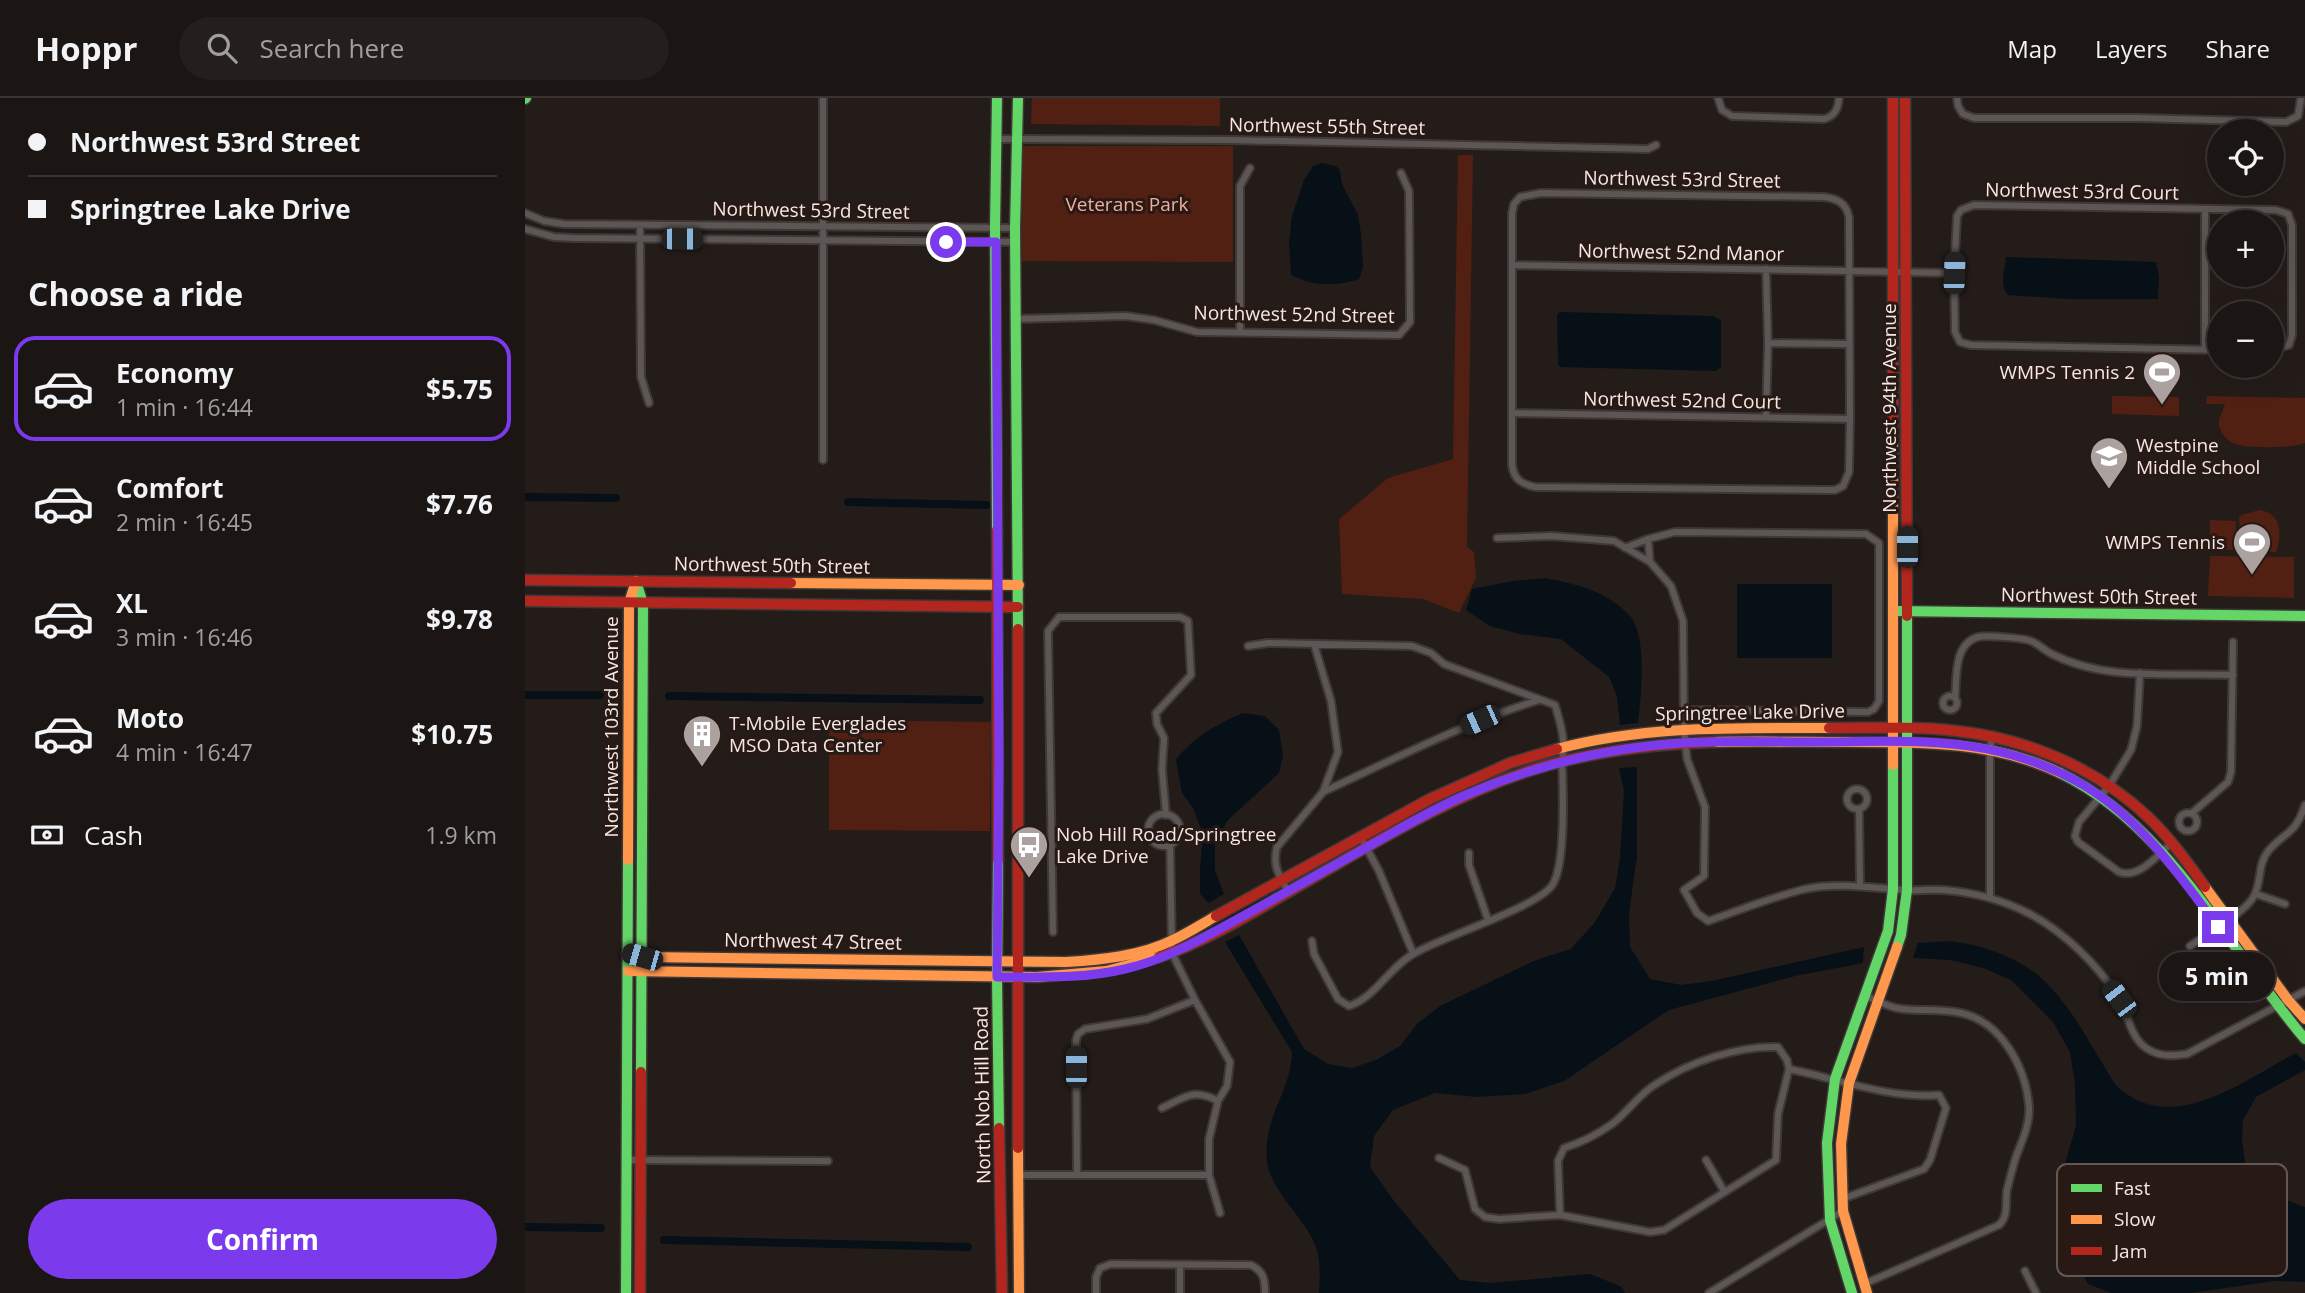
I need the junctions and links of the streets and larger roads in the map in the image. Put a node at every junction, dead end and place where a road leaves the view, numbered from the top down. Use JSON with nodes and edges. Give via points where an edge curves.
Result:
{"nodes":[{"id":1,"x":823,"y":98,"type":"edge"},
{"id":2,"x":997,"y":98,"type":"edge"},
{"id":3,"x":1017,"y":98,"type":"edge"},
{"id":4,"x":1718,"y":98,"type":"edge"},
{"id":5,"x":1839,"y":98,"type":"edge"},
{"id":6,"x":1893,"y":98,"type":"edge"},
{"id":7,"x":1905,"y":98,"type":"edge"},
{"id":8,"x":1957,"y":98,"type":"edge"},
{"id":9,"x":2301,"y":98,"type":"edge"},
{"id":10,"x":996,"y":139,"type":"junction"},
{"id":11,"x":1016,"y":139,"type":"junction"},
{"id":12,"x":1656,"y":145,"type":"dead end"},
{"id":13,"x":1249,"y":168,"type":"dead end"},
{"id":14,"x":1401,"y":173,"type":"dead end"},
{"id":15,"x":2205,"y":209,"type":"junction"},
{"id":16,"x":525,"y":213,"type":"edge"},
{"id":17,"x":640,"y":225,"type":"junction"},
{"id":18,"x":823,"y":226,"type":"junction"},
{"id":19,"x":995,"y":228,"type":"junction"},
{"id":20,"x":1015,"y":228,"type":"junction"},
{"id":21,"x":525,"y":229,"type":"edge"},
{"id":22,"x":640,"y":239,"type":"junction"},
{"id":23,"x":823,"y":241,"type":"junction"},
{"id":24,"x":996,"y":242,"type":"junction"},
{"id":25,"x":1015,"y":242,"type":"junction"},
{"id":26,"x":1512,"y":265,"type":"junction"},
{"id":27,"x":1766,"y":269,"type":"junction"},
{"id":28,"x":1849,"y":270,"type":"junction"},
{"id":29,"x":1893,"y":272,"type":"junction"},
{"id":30,"x":1907,"y":272,"type":"junction"},
{"id":31,"x":1954,"y":273,"type":"junction"},
{"id":32,"x":1016,"y":319,"type":"junction"},
{"id":33,"x":1240,"y":332,"type":"junction"},
{"id":34,"x":1768,"y":343,"type":"junction"},
{"id":35,"x":1848,"y":344,"type":"junction"},
{"id":36,"x":2284,"y":346,"type":"edge"},
{"id":37,"x":2205,"y":350,"type":"joint"},
{"id":38,"x":649,"y":403,"type":"dead end"},
{"id":39,"x":1513,"y":413,"type":"junction"},
{"id":40,"x":1766,"y":417,"type":"junction"},
{"id":41,"x":1850,"y":419,"type":"junction"},
{"id":42,"x":823,"y":460,"type":"dead end"},
{"id":43,"x":1497,"y":538,"type":"dead end"},
{"id":44,"x":1649,"y":539,"type":"junction"},
{"id":45,"x":1625,"y":548,"type":"junction"},
{"id":46,"x":1650,"y":562,"type":"junction"},
{"id":47,"x":525,"y":580,"type":"edge"},
{"id":48,"x":636,"y":581,"type":"junction"},
{"id":49,"x":998,"y":585,"type":"junction"},
{"id":50,"x":1019,"y":585,"type":"junction"},
{"id":51,"x":525,"y":601,"type":"edge"},
{"id":52,"x":629,"y":603,"type":"junction"},
{"id":53,"x":643,"y":604,"type":"junction"},
{"id":54,"x":997,"y":607,"type":"junction"},
{"id":55,"x":1018,"y":607,"type":"junction"},
{"id":56,"x":1893,"y":611,"type":"junction"},
{"id":57,"x":1907,"y":611,"type":"junction"},
{"id":58,"x":2305,"y":616,"type":"edge"},
{"id":59,"x":2233,"y":642,"type":"dead end"},
{"id":60,"x":1314,"y":644,"type":"junction"},
{"id":61,"x":1248,"y":646,"type":"dead end"},
{"id":62,"x":2140,"y":673,"type":"junction"},
{"id":63,"x":2233,"y":675,"type":"junction"},
{"id":64,"x":1955,"y":698,"type":"dead end"},
{"id":65,"x":1541,"y":699,"type":"junction"},
{"id":66,"x":1684,"y":710,"type":"junction"},
{"id":67,"x":1893,"y":728,"type":"junction"},
{"id":68,"x":1907,"y":728,"type":"junction"},
{"id":69,"x":1684,"y":729,"type":"junction"},
{"id":70,"x":1993,"y":735,"type":"junction"},
{"id":71,"x":1893,"y":741,"type":"junction"},
{"id":72,"x":1907,"y":742,"type":"junction"},
{"id":73,"x":1685,"y":743,"type":"junction"},
{"id":74,"x":1565,"y":746,"type":"junction"},
{"id":75,"x":1990,"y":748,"type":"junction"},
{"id":76,"x":1562,"y":761,"type":"junction"},
{"id":77,"x":2109,"y":786,"type":"junction"},
{"id":78,"x":1323,"y":792,"type":"junction"},
{"id":79,"x":2101,"y":796,"type":"junction"},
{"id":80,"x":2305,"y":805,"type":"edge"},
{"id":81,"x":1859,"y":809,"type":"dead end"},
{"id":82,"x":2192,"y":813,"type":"dead end"},
{"id":83,"x":1166,"y":815,"type":"junction"},
{"id":84,"x":1360,"y":835,"type":"junction"},
{"id":85,"x":2172,"y":843,"type":"junction"},
{"id":86,"x":1170,"y":844,"type":"junction"},
{"id":87,"x":1367,"y":848,"type":"junction"},
{"id":88,"x":2161,"y":851,"type":"junction"},
{"id":89,"x":1469,"y":853,"type":"dead end"},
{"id":90,"x":1281,"y":879,"type":"junction"},
{"id":91,"x":1860,"y":886,"type":"junction"},
{"id":92,"x":1893,"y":889,"type":"junction"},
{"id":93,"x":1907,"y":890,"type":"junction"},
{"id":94,"x":1288,"y":891,"type":"junction"},
{"id":95,"x":2256,"y":894,"type":"junction"},
{"id":96,"x":1990,"y":898,"type":"junction"},
{"id":97,"x":2285,"y":904,"type":"dead end"},
{"id":98,"x":2229,"y":919,"type":"junction"},
{"id":99,"x":1488,"y":920,"type":"junction"},
{"id":100,"x":2218,"y":927,"type":"junction"},
{"id":101,"x":1053,"y":932,"type":"dead end"},
{"id":102,"x":1171,"y":941,"type":"junction"},
{"id":103,"x":1312,"y":941,"type":"dead end"},
{"id":104,"x":2190,"y":946,"type":"dead end"},
{"id":105,"x":627,"y":953,"type":"junction"},
{"id":106,"x":1172,"y":953,"type":"junction"},
{"id":107,"x":1413,"y":953,"type":"junction"},
{"id":108,"x":642,"y":957,"type":"junction"},
{"id":109,"x":751,"y":958,"type":"junction"},
{"id":110,"x":899,"y":960,"type":"junction"},
{"id":111,"x":998,"y":961,"type":"junction"},
{"id":112,"x":1018,"y":962,"type":"junction"},
{"id":113,"x":628,"y":971,"type":"junction"},
{"id":114,"x":641,"y":971,"type":"junction"},
{"id":115,"x":751,"y":972,"type":"junction"},
{"id":116,"x":898,"y":974,"type":"junction"},
{"id":117,"x":997,"y":977,"type":"junction"},
{"id":118,"x":1018,"y":977,"type":"junction"},
{"id":119,"x":2305,"y":991,"type":"edge"},
{"id":120,"x":1866,"y":996,"type":"junction"},
{"id":121,"x":1195,"y":1000,"type":"junction"},
{"id":122,"x":2287,"y":1000,"type":"junction"},
{"id":123,"x":1879,"y":1002,"type":"junction"},
{"id":124,"x":2275,"y":1005,"type":"junction"},
{"id":125,"x":2305,"y":1019,"type":"edge"},
{"id":126,"x":2305,"y":1039,"type":"edge"},
{"id":127,"x":1789,"y":1069,"type":"junction"},
{"id":128,"x":1835,"y":1079,"type":"junction"},
{"id":129,"x":1849,"y":1083,"type":"junction"},
{"id":130,"x":1218,"y":1101,"type":"junction"},
{"id":131,"x":1162,"y":1108,"type":"dead end"},
{"id":132,"x":1439,"y":1158,"type":"dead end"},
{"id":133,"x":627,"y":1160,"type":"junction"},
{"id":134,"x":641,"y":1160,"type":"junction"},
{"id":135,"x":1706,"y":1160,"type":"dead end"},
{"id":136,"x":828,"y":1161,"type":"dead end"},
{"id":137,"x":1019,"y":1175,"type":"junction"},
{"id":138,"x":1077,"y":1175,"type":"junction"},
{"id":139,"x":1209,"y":1175,"type":"junction"},
{"id":140,"x":1724,"y":1191,"type":"junction"},
{"id":141,"x":1842,"y":1199,"type":"junction"},
{"id":142,"x":1843,"y":1211,"type":"junction"},
{"id":143,"x":1220,"y":1213,"type":"dead end"},
{"id":144,"x":1560,"y":1215,"type":"junction"},
{"id":145,"x":1830,"y":1220,"type":"junction"},
{"id":146,"x":1180,"y":1265,"type":"junction"},
{"id":147,"x":2025,"y":1271,"type":"dead end"},
{"id":148,"x":1865,"y":1288,"type":"edge"},
{"id":149,"x":626,"y":1293,"type":"edge"},
{"id":150,"x":641,"y":1293,"type":"edge"},
{"id":151,"x":1002,"y":1293,"type":"edge"},
{"id":152,"x":1019,"y":1293,"type":"edge"},
{"id":153,"x":1096,"y":1293,"type":"edge"},
{"id":154,"x":1180,"y":1293,"type":"edge"},
{"id":155,"x":1265,"y":1293,"type":"edge"},
{"id":156,"x":1709,"y":1293,"type":"edge"},
{"id":157,"x":1852,"y":1293,"type":"edge"},
{"id":158,"x":2036,"y":1293,"type":"edge"}],
"edges":[{"from":1,"to":18,"type":"street"},
{"from":2,"to":10,"type":"street","name":"North Nob Hill Road"},
{"from":3,"to":11,"type":"street","name":"North Nob Hill Road"},
{"from":4,"to":5,"type":"street","via":[[1722,110],[1732,116],[1824,119],[1835,112]]},
{"from":6,"to":29,"type":"street","name":"Northwest 94th Avenue"},
{"from":7,"to":30,"type":"street","name":"Northwest 94th Avenue"},
{"from":8,"to":9,"type":"street","via":[[1963,114],[1974,118],[2286,122],[2298,116]]},
{"from":10,"to":11,"type":"street","name":"Northwest 55th Street"},
{"from":10,"to":19,"type":"street","name":"North Nob Hill Road"},
{"from":11,"to":12,"type":"street","name":"Northwest 55th Street","via":[[1648,149]]},
{"from":11,"to":20,"type":"street","name":"North Nob Hill Road"},
{"from":13,"to":33,"type":"street","via":[[1240,186]]},
{"from":14,"to":33,"type":"street","name":"Northwest 52nd Street","via":[[1409,191],[1410,322],[1405,330],[1399,335]]},
{"from":15,"to":31,"type":"street","name":"Northwest 53rd Court","via":[[1974,205],[1957,216]]},
{"from":15,"to":36,"type":"street","name":"Northwest 53rd Court","via":[[2288,214],[2292,225],[2292,335]]},
{"from":15,"to":37,"type":"street"},
{"from":16,"to":17,"type":"street","name":"Northwest 53rd Street","via":[[564,224]]},
{"from":17,"to":18,"type":"street","name":"Northwest 53rd Street"},
{"from":17,"to":22,"type":"street"},
{"from":18,"to":19,"type":"street","name":"Northwest 53rd Street"},
{"from":18,"to":23,"type":"street"},
{"from":19,"to":20,"type":"street","name":"Northwest 53rd Street"},
{"from":19,"to":24,"type":"street","name":"North Nob Hill Road"},
{"from":20,"to":25,"type":"street","name":"North Nob Hill Road"},
{"from":21,"to":22,"type":"street","name":"Northwest 53rd Street","via":[[554,237]]},
{"from":22,"to":23,"type":"street","name":"Northwest 53rd Street"},
{"from":22,"to":38,"type":"street","via":[[641,377]]},
{"from":23,"to":24,"type":"street","name":"Northwest 53rd Street"},
{"from":23,"to":42,"type":"street"},
{"from":24,"to":25,"type":"street","name":"Northwest 53rd Street"},
{"from":24,"to":49,"type":"street","name":"North Nob Hill Road"},
{"from":25,"to":32,"type":"street","name":"North Nob Hill Road"},
{"from":26,"to":27,"type":"street","name":"Northwest 52nd Manor"},
{"from":26,"to":28,"type":"street","name":"Northwest 53rd Street","via":[[1512,213],[1520,197],[1541,193],[1824,197],[1843,203],[1849,217]]},
{"from":26,"to":39,"type":"street"},
{"from":27,"to":28,"type":"street","name":"Northwest 52nd Manor"},
{"from":27,"to":34,"type":"street"},
{"from":28,"to":29,"type":"street","name":"Northwest 52nd Manor"},
{"from":28,"to":35,"type":"street"},
{"from":29,"to":30,"type":"street","name":"Northwest 52nd Manor"},
{"from":29,"to":56,"type":"street","name":"Northwest 94th Avenue"},
{"from":30,"to":31,"type":"street","name":"Northwest 52nd Manor"},
{"from":30,"to":57,"type":"street","name":"Northwest 94th Avenue"},
{"from":31,"to":37,"type":"street","via":[[1955,332],[1960,342]]},
{"from":32,"to":33,"type":"street","name":"Northwest 52nd Street","via":[[1126,316],[1197,332]]},
{"from":32,"to":50,"type":"street","name":"North Nob Hill Road"},
{"from":34,"to":35,"type":"street"},
{"from":34,"to":40,"type":"street"},
{"from":35,"to":41,"type":"street"},
{"from":39,"to":40,"type":"street","name":"Northwest 52nd Court"},
{"from":39,"to":41,"type":"street","via":[[1513,473],[1518,481],[1535,486],[1835,490],[1843,486],[1849,472]]},
{"from":40,"to":41,"type":"street","name":"Northwest 52nd Court"},
{"from":43,"to":45,"type":"street","via":[[1586,538],[1614,541]]},
{"from":44,"to":45,"type":"street"},
{"from":44,"to":46,"type":"street"},
{"from":44,"to":66,"type":"street","via":[[1675,532],[1866,534],[1879,543],[1879,701],[1874,709]]},
{"from":45,"to":46,"type":"street"},
{"from":46,"to":66,"type":"street","via":[[1671,586],[1683,621]]},
{"from":47,"to":48,"type":"street","name":"Northwest 50th Street"},
{"from":48,"to":49,"type":"street","name":"Northwest 50th Street"},
{"from":48,"to":52,"type":"street","name":"Northwest 103rd Avenue"},
{"from":48,"to":53,"type":"street","name":"Northwest 103rd Avenue"},
{"from":49,"to":50,"type":"street","name":"Northwest 50th Street"},
{"from":49,"to":54,"type":"street","name":"North Nob Hill Road"},
{"from":50,"to":55,"type":"street","name":"North Nob Hill Road"},
{"from":51,"to":52,"type":"street","name":"Northwest 50th Street"},
{"from":52,"to":53,"type":"street","name":"Northwest 50th Street"},
{"from":52,"to":105,"type":"street","name":"Northwest 103rd Avenue"},
{"from":53,"to":54,"type":"street","name":"Northwest 50th Street"},
{"from":53,"to":108,"type":"street","name":"Northwest 103rd Avenue"},
{"from":54,"to":55,"type":"street","name":"Northwest 50th Street"},
{"from":54,"to":111,"type":"street","name":"North Nob Hill Road"},
{"from":55,"to":112,"type":"street","name":"North Nob Hill Road"},
{"from":56,"to":57,"type":"street","name":"Northwest 50th Street"},
{"from":56,"to":67,"type":"street","name":"Northwest 94th Avenue"},
{"from":57,"to":58,"type":"street","name":"Northwest 50th Street"},
{"from":57,"to":68,"type":"street","name":"Northwest 94th Avenue"},
{"from":59,"to":63,"type":"street"},
{"from":60,"to":61,"type":"street"},
{"from":60,"to":65,"type":"street","via":[[1412,646],[1444,664]]},
{"from":60,"to":78,"type":"street","via":[[1331,701],[1338,752]]},
{"from":62,"to":63,"type":"street"},
{"from":62,"to":64,"type":"street","via":[[2088,668],[2030,641],[1979,637],[1959,655]]},
{"from":62,"to":77,"type":"street","via":[[2131,750]]},
{"from":63,"to":82,"type":"street","via":[[2231,772],[2228,782]]},
{"from":65,"to":74,"type":"street","via":[[1555,705]]},
{"from":65,"to":78,"type":"street","via":[[1498,712]]},
{"from":66,"to":69,"type":"street"},
{"from":67,"to":68,"type":"street","name":"Springtree Lake Drive"},
{"from":67,"to":69,"type":"street","name":"Springtree Lake Drive"},
{"from":67,"to":71,"type":"street","name":"Northwest 94th Avenue"},
{"from":68,"to":70,"type":"street","name":"Springtree Lake Drive"},
{"from":68,"to":72,"type":"street","name":"Northwest 94th Avenue"},
{"from":69,"to":73,"type":"street"},
{"from":69,"to":74,"type":"street","name":"Springtree Lake Drive"},
{"from":70,"to":75,"type":"street"},
{"from":70,"to":77,"type":"street","name":"Springtree Lake Drive","via":[[2055,755]]},
{"from":71,"to":72,"type":"street","name":"Springtree Lake Drive"},
{"from":71,"to":73,"type":"street","name":"Springtree Lake Drive"},
{"from":71,"to":92,"type":"street","name":"Northwest 94th Avenue"},
{"from":72,"to":75,"type":"street","name":"Springtree Lake Drive"},
{"from":72,"to":93,"type":"street","name":"Northwest 94th Avenue"},
{"from":73,"to":76,"type":"street","name":"Springtree Lake Drive"},
{"from":73,"to":91,"type":"street","via":[[1705,807],[1704,876],[1684,890],[1697,913],[1708,921],[1807,889]]},
{"from":74,"to":76,"type":"street"},
{"from":74,"to":84,"type":"street","name":"Springtree Lake Drive","via":[[1456,784]]},
{"from":75,"to":79,"type":"street","name":"Springtree Lake Drive","via":[[2051,769]]},
{"from":75,"to":96,"type":"street"},
{"from":76,"to":87,"type":"street","name":"Springtree Lake Drive","via":[[1468,794]]},
{"from":76,"to":99,"type":"street","via":[[1560,862],[1552,886],[1530,903]]},
{"from":77,"to":79,"type":"street"},
{"from":77,"to":85,"type":"street","name":"Springtree Lake Drive"},
{"from":78,"to":90,"type":"street","via":[[1277,847],[1274,858]]},
{"from":79,"to":88,"type":"street","name":"Springtree Lake Drive"},
{"from":79,"to":88,"type":"street","via":[[2079,822],[2078,842],[2125,874],[2139,871]]},
{"from":80,"to":95,"type":"street","via":[[2297,826],[2263,860]]},
{"from":81,"to":91,"type":"street"},
{"from":83,"to":86,"type":"street","via":[[1177,820],[1180,830]]},
{"from":83,"to":86,"type":"street","via":[[1153,818],[1148,832],[1157,845]]},
{"from":83,"to":101,"type":"street","via":[[1164,738],[1156,713],[1191,675],[1188,621],[1180,617],[1059,617],[1048,631]]},
{"from":84,"to":87,"type":"street"},
{"from":84,"to":90,"type":"street","name":"Springtree Lake Drive"},
{"from":85,"to":88,"type":"street"},
{"from":85,"to":98,"type":"street","name":"Springtree Lake Drive"},
{"from":86,"to":102,"type":"street"},
{"from":87,"to":94,"type":"street","name":"Springtree Lake Drive"},
{"from":87,"to":107,"type":"street"},
{"from":88,"to":100,"type":"street","name":"Springtree Lake Drive"},
{"from":89,"to":99,"type":"street"},
{"from":90,"to":94,"type":"street"},
{"from":90,"to":102,"type":"street","name":"Springtree Lake Drive"},
{"from":91,"to":92,"type":"street"},
{"from":92,"to":93,"type":"street"},
{"from":92,"to":120,"type":"street","name":"Northwest 94th Avenue","via":[[1888,931]]},
{"from":93,"to":96,"type":"street","via":[[1944,890]]},
{"from":93,"to":123,"type":"street","name":"Northwest 94th Avenue","via":[[1901,935]]},
{"from":94,"to":106,"type":"street","name":"Springtree Lake Drive"},
{"from":95,"to":97,"type":"street"},
{"from":95,"to":98,"type":"street"},
{"from":96,"to":124,"type":"street","via":[[2029,914],[2075,947],[2119,999],[2145,1048],[2167,1057],[2187,1054]]},
{"from":98,"to":100,"type":"street"},
{"from":98,"to":122,"type":"street","name":"Springtree Lake Drive"},
{"from":99,"to":107,"type":"street"},
{"from":100,"to":104,"type":"street"},
{"from":100,"to":124,"type":"street","name":"Springtree Lake Drive"},
{"from":102,"to":106,"type":"street"},
{"from":102,"to":112,"type":"street","name":"Springtree Lake Drive","via":[[1097,961]]},
{"from":103,"to":107,"type":"street","via":[[1338,999],[1349,1006]]},
{"from":105,"to":108,"type":"street","name":"Northwest 47 Street"},
{"from":105,"to":113,"type":"street","name":"Northwest 103rd Avenue"},
{"from":106,"to":118,"type":"street","name":"Northwest 47 Street","via":[[1104,974]]},
{"from":106,"to":121,"type":"street"},
{"from":108,"to":109,"type":"street","name":"Northwest 47 Street"},
{"from":108,"to":114,"type":"street","name":"Northwest 103rd Avenue"},
{"from":109,"to":110,"type":"street","name":"Northwest 47 Street"},
{"from":109,"to":115,"type":"street"},
{"from":110,"to":111,"type":"street","name":"Northwest 47 Street"},
{"from":110,"to":116,"type":"street"},
{"from":111,"to":112,"type":"street","name":"Springtree Lake Drive"},
{"from":111,"to":117,"type":"street","name":"North Nob Hill Road"},
{"from":112,"to":118,"type":"street","name":"North Nob Hill Road"},
{"from":113,"to":114,"type":"street","name":"Northwest 47 Street"},
{"from":113,"to":133,"type":"street","name":"Northwest 103rd Avenue"},
{"from":114,"to":115,"type":"street","name":"Northwest 47 Street"},
{"from":114,"to":134,"type":"street","name":"Northwest 103rd Avenue"},
{"from":115,"to":116,"type":"street","name":"Northwest 47 Street"},
{"from":116,"to":117,"type":"street","name":"Northwest 47 Street"},
{"from":117,"to":118,"type":"street","name":"Northwest 47 Street"},
{"from":117,"to":151,"type":"street","name":"North Nob Hill Road"},
{"from":118,"to":137,"type":"street","name":"North Nob Hill Road"},
{"from":119,"to":122,"type":"street"},
{"from":120,"to":123,"type":"street"},
{"from":120,"to":128,"type":"street","name":"Northwest 94th Avenue"},
{"from":121,"to":130,"type":"street","via":[[1230,1062],[1227,1087]]},
{"from":121,"to":138,"type":"street","via":[[1147,1019],[1078,1034]]},
{"from":122,"to":124,"type":"street"},
{"from":122,"to":125,"type":"street","name":"Springtree Lake Drive"},
{"from":123,"to":129,"type":"street","name":"Northwest 94th Avenue"},
{"from":123,"to":148,"type":"street","via":[[1899,1009],[1964,1014],[1988,1026],[2005,1042],[2022,1072],[2029,1108],[2004,1220]]},
{"from":124,"to":126,"type":"street","name":"Springtree Lake Drive"},
{"from":127,"to":128,"type":"street"},
{"from":127,"to":140,"type":"street","via":[[1778,1114],[1776,1160]]},
{"from":127,"to":144,"type":"street","via":[[1778,1047],[1737,1049],[1654,1084],[1612,1124],[1564,1148],[1558,1161]]},
{"from":128,"to":129,"type":"street"},
{"from":128,"to":145,"type":"street","name":"Northwest 94th Avenue","via":[[1827,1143]]},
{"from":129,"to":141,"type":"street","name":"Northwest 94th Avenue","via":[[1841,1144]]},
{"from":129,"to":141,"type":"street","via":[[1891,1093],[1940,1094],[1946,1108],[1924,1169]]},
{"from":130,"to":131,"type":"street","via":[[1204,1093]]},
{"from":130,"to":139,"type":"street","via":[[1209,1139]]},
{"from":132,"to":144,"type":"street","via":[[1465,1170],[1475,1209],[1485,1217]]},
{"from":133,"to":134,"type":"street"},
{"from":133,"to":149,"type":"street","name":"Northwest 103rd Avenue"},
{"from":134,"to":136,"type":"street"},
{"from":134,"to":150,"type":"street","name":"Northwest 103rd Avenue"},
{"from":135,"to":140,"type":"street"},
{"from":137,"to":138,"type":"street"},
{"from":137,"to":152,"type":"street","name":"North Nob Hill Road"},
{"from":138,"to":139,"type":"street"},
{"from":139,"to":143,"type":"street"},
{"from":140,"to":144,"type":"street","via":[[1664,1230],[1650,1232]]},
{"from":141,"to":142,"type":"street","name":"Northwest 94th Avenue"},
{"from":142,"to":145,"type":"street"},
{"from":142,"to":148,"type":"street","name":"Northwest 94th Avenue"},
{"from":145,"to":156,"type":"street"},
{"from":145,"to":157,"type":"street","name":"Northwest 94th Avenue"},
{"from":146,"to":153,"type":"street","via":[[1111,1264],[1100,1268]]},
{"from":146,"to":154,"type":"street"},
{"from":146,"to":155,"type":"street","via":[[1251,1265],[1265,1279]]},
{"from":147,"to":158,"type":"street"}]}
